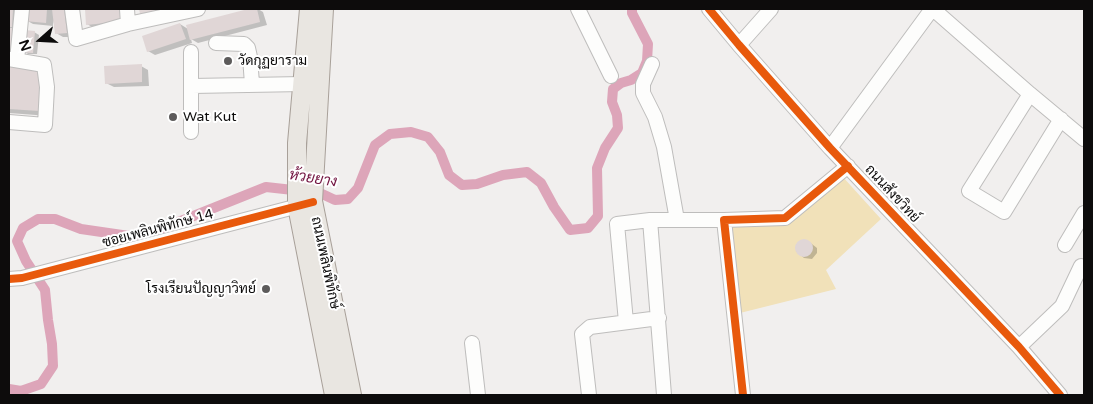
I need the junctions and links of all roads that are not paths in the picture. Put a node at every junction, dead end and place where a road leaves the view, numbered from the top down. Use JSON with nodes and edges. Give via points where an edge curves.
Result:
{"nodes":[{"id":1,"x":22,"y":9,"type":"edge"},
{"id":2,"x":72,"y":9,"type":"edge"},
{"id":3,"x":127,"y":9,"type":"edge"},
{"id":4,"x":198,"y":9,"type":"edge"},
{"id":5,"x":310,"y":9,"type":"edge"},
{"id":6,"x":324,"y":9,"type":"edge"},
{"id":7,"x":578,"y":9,"type":"edge"},
{"id":8,"x":709,"y":9,"type":"edge"},
{"id":9,"x":771,"y":9,"type":"edge"},
{"id":10,"x":932,"y":9,"type":"edge"},
{"id":11,"x":128,"y":24,"type":"junction"},
{"id":12,"x":216,"y":43,"type":"dead end"},
{"id":13,"x":739,"y":46,"type":"junction"},
{"id":14,"x":191,"y":52,"type":"dead end"},
{"id":15,"x":13,"y":60,"type":"edge"},
{"id":16,"x":652,"y":64,"type":"dead end"},
{"id":17,"x":611,"y":76,"type":"dead end"},
{"id":18,"x":252,"y":84,"type":"junction"},
{"id":19,"x":303,"y":84,"type":"junction"},
{"id":20,"x":192,"y":86,"type":"junction"},
{"id":21,"x":1030,"y":94,"type":"junction"},
{"id":22,"x":1061,"y":119,"type":"junction"},
{"id":23,"x":9,"y":122,"type":"edge"},
{"id":24,"x":191,"y":132,"type":"dead end"},
{"id":25,"x":1084,"y":139,"type":"edge"},
{"id":26,"x":830,"y":148,"type":"junction"},
{"id":27,"x":848,"y":166,"type":"junction"},
{"id":28,"x":305,"y":204,"type":"junction"},
{"id":29,"x":1084,"y":213,"type":"edge"},
{"id":30,"x":650,"y":220,"type":"junction"},
{"id":31,"x":677,"y":220,"type":"junction"},
{"id":32,"x":724,"y":220,"type":"junction"},
{"id":33,"x":1065,"y":245,"type":"dead end"},
{"id":34,"x":1081,"y":266,"type":"dead end"},
{"id":35,"x":16,"y":279,"type":"edge"},
{"id":36,"x":659,"y":318,"type":"junction"},
{"id":37,"x":626,"y":322,"type":"junction"},
{"id":38,"x":472,"y":343,"type":"dead end"},
{"id":39,"x":1019,"y":347,"type":"junction"},
{"id":40,"x":334,"y":395,"type":"edge"},
{"id":41,"x":352,"y":395,"type":"edge"},
{"id":42,"x":478,"y":395,"type":"edge"},
{"id":43,"x":589,"y":395,"type":"edge"},
{"id":44,"x":664,"y":395,"type":"edge"},
{"id":45,"x":743,"y":395,"type":"edge"},
{"id":46,"x":1060,"y":395,"type":"edge"}],
"edges":[{"from":1,"to":15,"type":"street"},
{"from":2,"to":11,"type":"street","via":[[76,39]]},
{"from":3,"to":11,"type":"street"},
{"from":4,"to":11,"type":"street"},
{"from":5,"to":19,"type":"main road","name":"ถนนเพลินพิทักษ์"},
{"from":6,"to":28,"type":"main road","name":"ถนนเพลินพิทักษ์","via":[[315,172]]},
{"from":7,"to":17,"type":"street"},
{"from":8,"to":13,"type":"street","name":"ถนนสังขวิทย์"},
{"from":9,"to":13,"type":"street"},
{"from":10,"to":21,"type":"street"},
{"from":10,"to":26,"type":"street"},
{"from":12,"to":18,"type":"street","via":[[238,42],[248,48]]},
{"from":13,"to":26,"type":"street","name":"ถนนสังขวิทย์"},
{"from":14,"to":20,"type":"street"},
{"from":15,"to":23,"type":"street","via":[[44,65],[47,87],[44,125]]},
{"from":16,"to":31,"type":"street","via":[[643,92],[664,146]]},
{"from":18,"to":19,"type":"street"},
{"from":18,"to":20,"type":"street"},
{"from":19,"to":28,"type":"main road","name":"ถนนเพลินพิทักษ์","via":[[297,170]]},
{"from":20,"to":24,"type":"street"},
{"from":21,"to":22,"type":"street"},
{"from":21,"to":22,"type":"street","via":[[969,191],[1004,212]]},
{"from":22,"to":25,"type":"street"},
{"from":26,"to":27,"type":"street","name":"ถนนสังขวิทย์"},
{"from":27,"to":32,"type":"street","via":[[785,218]]},
{"from":27,"to":39,"type":"street","name":"ถนนสังขวิทย์"},
{"from":28,"to":35,"type":"street","name":"ซอยเพลินพิทักษ์ 14"},
{"from":28,"to":40,"type":"main road","name":"ถนนเพลินพิทักษ์"},
{"from":28,"to":41,"type":"main road","name":"ถนนเพลินพิทักษ์"},
{"from":29,"to":33,"type":"street"},
{"from":30,"to":31,"type":"street"},
{"from":30,"to":36,"type":"street"},
{"from":30,"to":37,"type":"street","via":[[617,224]]},
{"from":31,"to":32,"type":"street"},
{"from":32,"to":45,"type":"street"},
{"from":34,"to":39,"type":"street","via":[[1062,306]]},
{"from":36,"to":37,"type":"street"},
{"from":36,"to":44,"type":"street"},
{"from":37,"to":43,"type":"street","via":[[590,327],[582,334]]},
{"from":38,"to":42,"type":"street"},
{"from":39,"to":46,"type":"street","name":"ถนนสังขวิทย์"}]}
